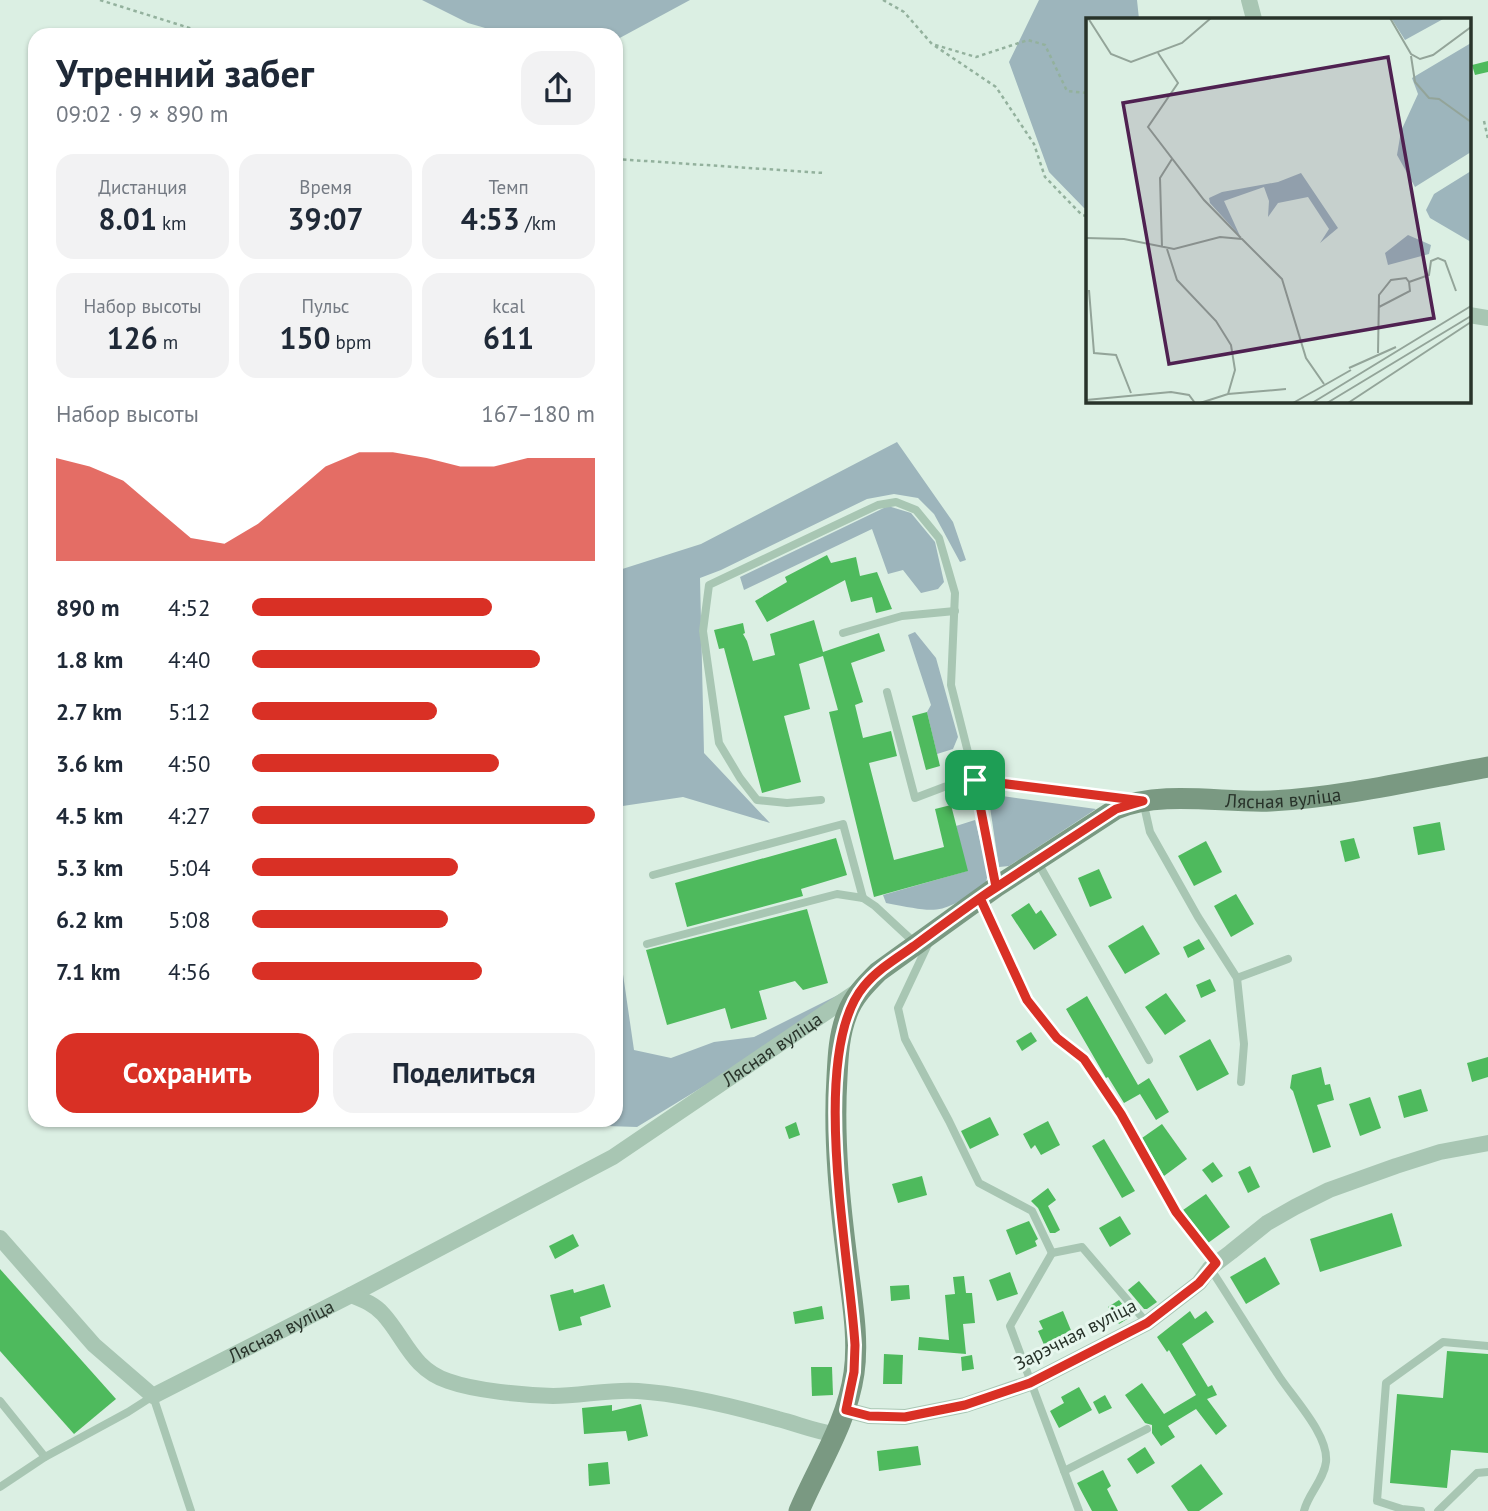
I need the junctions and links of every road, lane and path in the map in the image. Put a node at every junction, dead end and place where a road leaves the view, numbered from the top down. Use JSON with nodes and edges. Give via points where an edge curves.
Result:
{"nodes":[{"id":1,"x":100,"y":0,"type":"edge"},
{"id":2,"x":883,"y":0,"type":"edge"},
{"id":3,"x":1249,"y":0,"type":"edge"},
{"id":4,"x":1254,"y":18,"type":"edge"},
{"id":5,"x":190,"y":28,"type":"edge"},
{"id":6,"x":932,"y":44,"type":"junction"},
{"id":7,"x":1086,"y":93,"type":"edge"},
{"id":8,"x":1484,"y":121,"type":"dead end"},
{"id":9,"x":1488,"y":139,"type":"edge"},
{"id":10,"x":623,"y":159,"type":"edge"},
{"id":11,"x":824,"y":173,"type":"dead end"},
{"id":12,"x":1086,"y":216,"type":"edge"},
{"id":13,"x":1470,"y":315,"type":"edge"},
{"id":14,"x":1488,"y":318,"type":"edge"},
{"id":15,"x":955,"y":611,"type":"junction"},
{"id":16,"x":843,"y":633,"type":"dead end"},
{"id":17,"x":887,"y":692,"type":"dead end"},
{"id":18,"x":1488,"y":767,"type":"edge"},
{"id":19,"x":975,"y":780,"type":"junction"},
{"id":20,"x":821,"y":800,"type":"dead end"},
{"id":21,"x":1143,"y":801,"type":"junction"},
{"id":22,"x":1037,"y":861,"type":"junction"},
{"id":23,"x":653,"y":875,"type":"dead end"},
{"id":24,"x":988,"y":892,"type":"junction"},
{"id":25,"x":863,"y":898,"type":"junction"},
{"id":26,"x":934,"y":931,"type":"junction"},
{"id":27,"x":647,"y":944,"type":"dead end"},
{"id":28,"x":916,"y":944,"type":"junction"},
{"id":29,"x":1287,"y":959,"type":"dead end"},
{"id":30,"x":1237,"y":978,"type":"junction"},
{"id":31,"x":863,"y":986,"type":"junction"},
{"id":32,"x":1149,"y":1060,"type":"dead end"},
{"id":33,"x":1241,"y":1082,"type":"dead end"},
{"id":34,"x":1488,"y":1143,"type":"edge"},
{"id":35,"x":0,"y":1238,"type":"edge"},
{"id":36,"x":1052,"y":1253,"type":"junction"},
{"id":37,"x":1213,"y":1266,"type":"junction"},
{"id":38,"x":351,"y":1295,"type":"junction"},
{"id":39,"x":1147,"y":1323,"type":"junction"},
{"id":40,"x":1488,"y":1346,"type":"edge"},
{"id":41,"x":1030,"y":1383,"type":"junction"},
{"id":42,"x":153,"y":1396,"type":"junction"},
{"id":43,"x":0,"y":1401,"type":"edge"},
{"id":44,"x":846,"y":1410,"type":"junction"},
{"id":45,"x":1147,"y":1429,"type":"dead end"},
{"id":46,"x":834,"y":1434,"type":"junction"},
{"id":47,"x":45,"y":1457,"type":"junction"},
{"id":48,"x":1064,"y":1471,"type":"junction"},
{"id":49,"x":1488,"y":1472,"type":"edge"},
{"id":50,"x":0,"y":1487,"type":"edge"},
{"id":51,"x":191,"y":1511,"type":"edge"},
{"id":52,"x":799,"y":1511,"type":"edge"},
{"id":53,"x":1079,"y":1511,"type":"edge"},
{"id":54,"x":1304,"y":1511,"type":"edge"},
{"id":55,"x":1421,"y":1511,"type":"edge"},
{"id":56,"x":1438,"y":1511,"type":"edge"}],
"edges":[{"from":1,"to":5,"type":"path"},
{"from":2,"to":6,"type":"path","via":[[904,12]]},
{"from":3,"to":4,"type":"street"},
{"from":6,"to":7,"type":"path","via":[[976,57],[1028,40],[1037,42],[1045,45],[1067,91]]},
{"from":6,"to":12,"type":"path","via":[[996,87],[1034,144],[1045,177]]},
{"from":8,"to":9,"type":"path"},
{"from":10,"to":11,"type":"path"},
{"from":13,"to":14,"type":"street"},
{"from":15,"to":16,"type":"lane","via":[[901,616]]},
{"from":15,"to":19,"type":"lane","via":[[951,685]]},
{"from":15,"to":20,"type":"lane","via":[[955,593],[939,538],[916,510],[896,502],[878,505],[709,585],[703,631],[719,743],[757,800]]},
{"from":17,"to":19,"type":"lane","via":[[915,798]]},
{"from":18,"to":21,"type":"main road","name":"Лясная вуліца","via":[[1302,798]]},
{"from":19,"to":21,"type":"lane"},
{"from":19,"to":24,"type":"lane"},
{"from":21,"to":22,"type":"main road","name":"Лясная вуліца","via":[[1116,809]]},
{"from":21,"to":30,"type":"lane","via":[[1150,832]]},
{"from":22,"to":24,"type":"main road","name":"Лясная вуліца"},
{"from":22,"to":32,"type":"lane"},
{"from":23,"to":25,"type":"lane","via":[[843,824]]},
{"from":24,"to":26,"type":"main road","name":"Лясная вуліца"},
{"from":24,"to":37,"type":"lane","via":[[1027,1000],[1057,1038],[1084,1059]]},
{"from":25,"to":27,"type":"lane","via":[[836,894]]},
{"from":25,"to":28,"type":"lane"},
{"from":26,"to":28,"type":"main road","name":"Лясная вуліца"},
{"from":26,"to":36,"type":"lane","via":[[898,1009],[905,1039],[979,1183],[1032,1211]]},
{"from":28,"to":31,"type":"main road","name":"Лясная вуліца"},
{"from":29,"to":30,"type":"lane"},
{"from":30,"to":33,"type":"lane","via":[[1244,1044]]},
{"from":31,"to":38,"type":"street","name":"Лясная вуліца","via":[[613,1157]]},
{"from":31,"to":44,"type":"main road","via":[[842,1031],[835,1105],[855,1345]]},
{"from":34,"to":37,"type":"street","name":"Зарэчная вуліца","via":[[1440,1152],[1329,1190],[1267,1223]]},
{"from":35,"to":42,"type":"street","via":[[94,1345]]},
{"from":36,"to":39,"type":"lane","via":[[1082,1247]]},
{"from":36,"to":41,"type":"lane","via":[[1010,1326]]},
{"from":37,"to":39,"type":"street","name":"Зарэчная вуліца","via":[[1199,1283]]},
{"from":37,"to":54,"type":"lane","via":[[1277,1374],[1313,1424],[1325,1452],[1322,1475]]},
{"from":38,"to":42,"type":"street","name":"Лясная вуліца"},
{"from":38,"to":46,"type":"street","via":[[373,1304],[409,1354],[447,1381],[553,1396],[637,1391]]},
{"from":39,"to":41,"type":"street","name":"Зарэчная вуліца"},
{"from":40,"to":55,"type":"lane","via":[[1443,1342],[1386,1383],[1377,1501]]},
{"from":41,"to":44,"type":"street","name":"Зарэчная вуліца","via":[[965,1405],[905,1417]]},
{"from":41,"to":48,"type":"lane"},
{"from":42,"to":47,"type":"lane"},
{"from":42,"to":51,"type":"lane"},
{"from":43,"to":47,"type":"lane"},
{"from":44,"to":46,"type":"main road"},
{"from":45,"to":48,"type":"lane"},
{"from":46,"to":52,"type":"main road"},
{"from":47,"to":50,"type":"lane"},
{"from":48,"to":53,"type":"lane"},
{"from":49,"to":56,"type":"lane","via":[[1477,1473]]}]}
